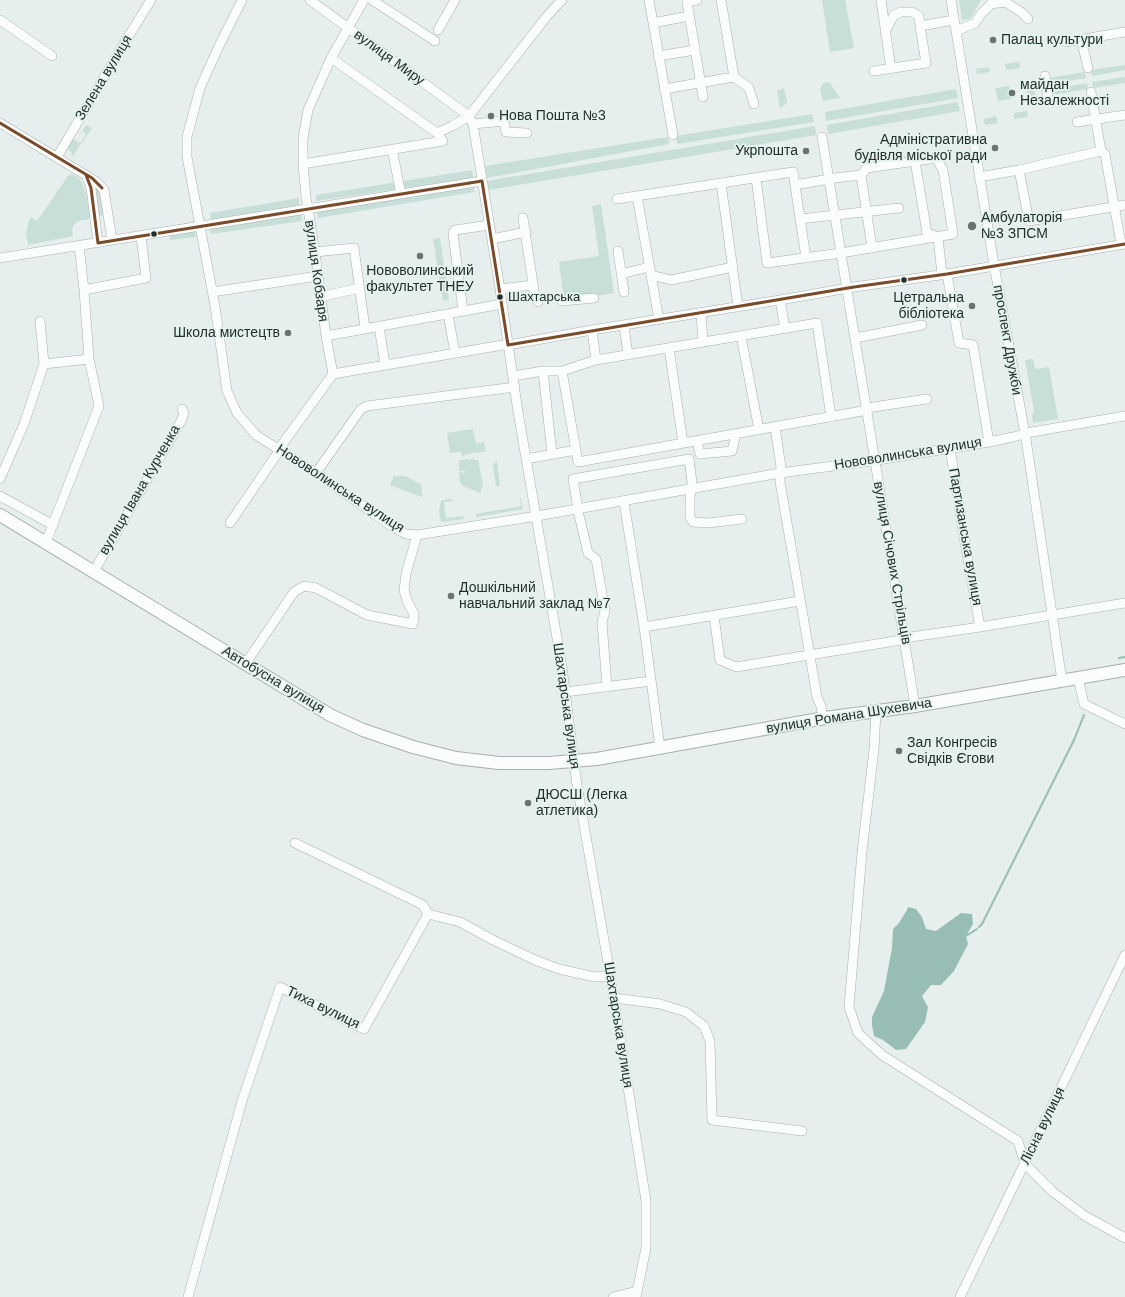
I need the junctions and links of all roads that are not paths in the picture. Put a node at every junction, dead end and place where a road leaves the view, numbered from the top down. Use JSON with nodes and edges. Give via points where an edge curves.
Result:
{"nodes":[{"id":1,"x":152,"y":0,"type":"edge"},
{"id":2,"x":242,"y":0,"type":"edge"},
{"id":3,"x":310,"y":0,"type":"edge"},
{"id":4,"x":364,"y":0,"type":"edge"},
{"id":5,"x":372,"y":0,"type":"edge"},
{"id":6,"x":455,"y":0,"type":"edge"},
{"id":7,"x":562,"y":0,"type":"edge"},
{"id":8,"x":649,"y":0,"type":"edge"},
{"id":9,"x":697,"y":0,"type":"edge"},
{"id":10,"x":721,"y":0,"type":"edge"},
{"id":11,"x":881,"y":0,"type":"edge"},
{"id":12,"x":951,"y":0,"type":"edge"},
{"id":13,"x":689,"y":16,"type":"junction"},
{"id":14,"x":1028,"y":19,"type":"dead end"},
{"id":15,"x":0,"y":20,"type":"edge"},
{"id":16,"x":954,"y":20,"type":"junction"},
{"id":17,"x":653,"y":23,"type":"junction"},
{"id":18,"x":920,"y":26,"type":"junction"},
{"id":19,"x":348,"y":28,"type":"junction"},
{"id":20,"x":438,"y":30,"type":"dead end"},
{"id":21,"x":956,"y":31,"type":"junction"},
{"id":22,"x":885,"y":32,"type":"junction"},
{"id":23,"x":1125,"y":32,"type":"edge"},
{"id":24,"x":1081,"y":39,"type":"junction"},
{"id":25,"x":435,"y":41,"type":"dead end"},
{"id":26,"x":1066,"y":42,"type":"dead end"},
{"id":27,"x":695,"y":50,"type":"junction"},
{"id":28,"x":52,"y":56,"type":"dead end"},
{"id":29,"x":658,"y":56,"type":"junction"},
{"id":30,"x":331,"y":58,"type":"junction"},
{"id":31,"x":1088,"y":68,"type":"dead end"},
{"id":32,"x":891,"y":69,"type":"junction"},
{"id":33,"x":874,"y":71,"type":"dead end"},
{"id":34,"x":1044,"y":76,"type":"dead end"},
{"id":35,"x":734,"y":77,"type":"junction"},
{"id":36,"x":700,"y":82,"type":"junction"},
{"id":37,"x":664,"y":89,"type":"junction"},
{"id":38,"x":1091,"y":92,"type":"dead end"},
{"id":39,"x":703,"y":97,"type":"dead end"},
{"id":40,"x":1048,"y":99,"type":"dead end"},
{"id":41,"x":754,"y":104,"type":"dead end"},
{"id":42,"x":1125,"y":114,"type":"edge"},
{"id":43,"x":1096,"y":119,"type":"junction"},
{"id":44,"x":471,"y":120,"type":"junction"},
{"id":45,"x":1076,"y":122,"type":"dead end"},
{"id":46,"x":0,"y":124,"type":"edge"},
{"id":47,"x":437,"y":132,"type":"junction"},
{"id":48,"x":527,"y":133,"type":"dead end"},
{"id":49,"x":673,"y":135,"type":"dead end"},
{"id":50,"x":822,"y":137,"type":"dead end"},
{"id":51,"x":392,"y":149,"type":"junction"},
{"id":52,"x":1101,"y":151,"type":"junction"},
{"id":53,"x":57,"y":157,"type":"junction"},
{"id":54,"x":915,"y":161,"type":"junction"},
{"id":55,"x":303,"y":164,"type":"junction"},
{"id":56,"x":1019,"y":170,"type":"junction"},
{"id":57,"x":86,"y":175,"type":"junction"},
{"id":58,"x":861,"y":175,"type":"junction"},
{"id":59,"x":980,"y":177,"type":"junction"},
{"id":60,"x":756,"y":178,"type":"junction"},
{"id":61,"x":829,"y":179,"type":"junction"},
{"id":62,"x":482,"y":181,"type":"junction"},
{"id":63,"x":721,"y":183,"type":"junction"},
{"id":64,"x":795,"y":185,"type":"junction"},
{"id":65,"x":401,"y":194,"type":"junction"},
{"id":66,"x":637,"y":196,"type":"junction"},
{"id":67,"x":617,"y":200,"type":"dead end"},
{"id":68,"x":1125,"y":205,"type":"edge"},
{"id":69,"x":1114,"y":207,"type":"junction"},
{"id":70,"x":899,"y":208,"type":"dead end"},
{"id":71,"x":307,"y":209,"type":"junction"},
{"id":72,"x":867,"y":212,"type":"junction"},
{"id":73,"x":835,"y":216,"type":"junction"},
{"id":74,"x":524,"y":218,"type":"dead end"},
{"id":75,"x":800,"y":219,"type":"junction"},
{"id":76,"x":490,"y":225,"type":"junction"},
{"id":77,"x":200,"y":226,"type":"junction"},
{"id":78,"x":526,"y":232,"type":"junction"},
{"id":79,"x":141,"y":236,"type":"junction"},
{"id":80,"x":938,"y":237,"type":"junction"},
{"id":81,"x":492,"y":239,"type":"junction"},
{"id":82,"x":112,"y":240,"type":"junction"},
{"id":83,"x":98,"y":243,"type":"junction"},
{"id":84,"x":1123,"y":244,"type":"edge"},
{"id":85,"x":79,"y":248,"type":"junction"},
{"id":86,"x":872,"y":248,"type":"junction"},
{"id":87,"x":618,"y":251,"type":"dead end"},
{"id":88,"x":315,"y":252,"type":"junction"},
{"id":89,"x":841,"y":253,"type":"junction"},
{"id":90,"x":0,"y":258,"type":"edge"},
{"id":91,"x":806,"y":258,"type":"junction"},
{"id":92,"x":994,"y":265,"type":"junction"},
{"id":93,"x":733,"y":267,"type":"junction"},
{"id":94,"x":650,"y":272,"type":"junction"},
{"id":95,"x":621,"y":274,"type":"junction"},
{"id":96,"x":945,"y":274,"type":"junction"},
{"id":97,"x":318,"y":276,"type":"junction"},
{"id":98,"x":533,"y":285,"type":"junction"},
{"id":99,"x":359,"y":288,"type":"junction"},
{"id":100,"x":847,"y":288,"type":"junction"},
{"id":101,"x":500,"y":289,"type":"junction"},
{"id":102,"x":84,"y":290,"type":"junction"},
{"id":103,"x":212,"y":292,"type":"junction"},
{"id":104,"x":624,"y":292,"type":"dead end"},
{"id":105,"x":320,"y":297,"type":"junction"},
{"id":106,"x":594,"y":298,"type":"dead end"},
{"id":107,"x":780,"y":300,"type":"junction"},
{"id":108,"x":562,"y":301,"type":"dead end"},
{"id":109,"x":538,"y":302,"type":"dead end"},
{"id":110,"x":502,"y":304,"type":"junction"},
{"id":111,"x":738,"y":307,"type":"junction"},
{"id":112,"x":463,"y":311,"type":"junction"},
{"id":113,"x":701,"y":313,"type":"junction"},
{"id":114,"x":448,"y":314,"type":"junction"},
{"id":115,"x":658,"y":320,"type":"junction"},
{"id":116,"x":40,"y":321,"type":"dead end"},
{"id":117,"x":624,"y":325,"type":"junction"},
{"id":118,"x":922,"y":325,"type":"dead end"},
{"id":119,"x":379,"y":327,"type":"junction"},
{"id":120,"x":365,"y":328,"type":"junction"},
{"id":121,"x":785,"y":329,"type":"junction"},
{"id":122,"x":592,"y":330,"type":"junction"},
{"id":123,"x":326,"y":336,"type":"junction"},
{"id":124,"x":741,"y":336,"type":"junction"},
{"id":125,"x":855,"y":338,"type":"junction"},
{"id":126,"x":703,"y":342,"type":"junction"},
{"id":127,"x":508,"y":345,"type":"junction"},
{"id":128,"x":669,"y":348,"type":"junction"},
{"id":129,"x":455,"y":353,"type":"junction"},
{"id":130,"x":628,"y":355,"type":"junction"},
{"id":131,"x":89,"y":359,"type":"junction"},
{"id":132,"x":596,"y":360,"type":"junction"},
{"id":133,"x":44,"y":364,"type":"junction"},
{"id":134,"x":385,"y":364,"type":"junction"},
{"id":135,"x":543,"y":371,"type":"junction"},
{"id":136,"x":562,"y":371,"type":"junction"},
{"id":137,"x":333,"y":374,"type":"junction"},
{"id":138,"x":513,"y":376,"type":"junction"},
{"id":139,"x":514,"y":387,"type":"junction"},
{"id":140,"x":927,"y":399,"type":"dead end"},
{"id":141,"x":182,"y":409,"type":"dead end"},
{"id":142,"x":867,"y":409,"type":"junction"},
{"id":143,"x":1125,"y":416,"type":"edge"},
{"id":144,"x":831,"y":417,"type":"junction"},
{"id":145,"x":775,"y":427,"type":"junction"},
{"id":146,"x":759,"y":430,"type":"junction"},
{"id":147,"x":736,"y":434,"type":"junction"},
{"id":148,"x":1024,"y":434,"type":"junction"},
{"id":149,"x":697,"y":441,"type":"junction"},
{"id":150,"x":989,"y":442,"type":"junction"},
{"id":151,"x":684,"y":443,"type":"junction"},
{"id":152,"x":950,"y":448,"type":"junction"},
{"id":153,"x":280,"y":450,"type":"junction"},
{"id":154,"x":576,"y":450,"type":"junction"},
{"id":155,"x":552,"y":454,"type":"junction"},
{"id":156,"x":526,"y":460,"type":"junction"},
{"id":157,"x":875,"y":460,"type":"junction"},
{"id":158,"x":316,"y":473,"type":"junction"},
{"id":159,"x":780,"y":473,"type":"junction"},
{"id":160,"x":0,"y":479,"type":"edge"},
{"id":161,"x":691,"y":489,"type":"junction"},
{"id":162,"x":0,"y":496,"type":"edge"},
{"id":163,"x":624,"y":502,"type":"junction"},
{"id":164,"x":578,"y":509,"type":"junction"},
{"id":165,"x":0,"y":515,"type":"edge"},
{"id":166,"x":537,"y":516,"type":"junction"},
{"id":167,"x":742,"y":519,"type":"dead end"},
{"id":168,"x":230,"y":523,"type":"dead end"},
{"id":169,"x":53,"y":525,"type":"junction"},
{"id":170,"x":417,"y":535,"type":"junction"},
{"id":171,"x":46,"y":542,"type":"junction"},
{"id":172,"x":94,"y":571,"type":"junction"},
{"id":173,"x":800,"y":602,"type":"junction"},
{"id":174,"x":1125,"y":603,"type":"edge"},
{"id":175,"x":1052,"y":615,"type":"junction"},
{"id":176,"x":714,"y":616,"type":"junction"},
{"id":177,"x":644,"y":627,"type":"junction"},
{"id":178,"x":980,"y":627,"type":"junction"},
{"id":179,"x":905,"y":638,"type":"junction"},
{"id":180,"x":809,"y":654,"type":"junction"},
{"id":181,"x":246,"y":663,"type":"junction"},
{"id":182,"x":1125,"y":670,"type":"edge"},
{"id":183,"x":1078,"y":678,"type":"junction"},
{"id":184,"x":651,"y":681,"type":"junction"},
{"id":185,"x":1062,"y":681,"type":"junction"},
{"id":186,"x":607,"y":687,"type":"junction"},
{"id":187,"x":564,"y":692,"type":"junction"},
{"id":188,"x":915,"y":706,"type":"junction"},
{"id":189,"x":876,"y":712,"type":"junction"},
{"id":190,"x":825,"y":718,"type":"junction"},
{"id":191,"x":1125,"y":724,"type":"edge"},
{"id":192,"x":660,"y":748,"type":"junction"},
{"id":193,"x":574,"y":762,"type":"junction"},
{"id":194,"x":295,"y":843,"type":"dead end"},
{"id":195,"x":428,"y":914,"type":"junction"},
{"id":196,"x":1125,"y":955,"type":"edge"},
{"id":197,"x":610,"y":976,"type":"junction"},
{"id":198,"x":614,"y":998,"type":"junction"},
{"id":199,"x":802,"y":1131,"type":"dead end"},
{"id":200,"x":1025,"y":1164,"type":"junction"},
{"id":201,"x":1125,"y":1238,"type":"edge"},
{"id":202,"x":636,"y":1294,"type":"edge"},
{"id":203,"x":188,"y":1297,"type":"edge"},
{"id":204,"x":613,"y":1297,"type":"edge"},
{"id":205,"x":960,"y":1297,"type":"edge"}],
"edges":[{"from":1,"to":53,"type":"street","name":"Зелена вулиця"},
{"from":2,"to":77,"type":"street","name":"Нововолинська вулиця","via":[[200,88],[187,137],[187,157]]},
{"from":3,"to":19,"type":"street","name":"вулиця Миру"},
{"from":4,"to":19,"type":"street","name":"вулиця Кобзаря"},
{"from":5,"to":25,"type":"street"},
{"from":6,"to":20,"type":"street"},
{"from":7,"to":44,"type":"street","via":[[547,16]]},
{"from":8,"to":17,"type":"street"},
{"from":9,"to":13,"type":"street","via":[[687,2]]},
{"from":10,"to":35,"type":"street"},
{"from":11,"to":22,"type":"street"},
{"from":12,"to":16,"type":"street","name":"проспект Дружби"},
{"from":13,"to":17,"type":"street"},
{"from":13,"to":27,"type":"street"},
{"from":14,"to":21,"type":"street","via":[[1005,2],[991,4],[974,23]]},
{"from":15,"to":28,"type":"street"},
{"from":16,"to":18,"type":"street"},
{"from":16,"to":21,"type":"street","name":"проспект Дружби"},
{"from":17,"to":29,"type":"street"},
{"from":18,"to":22,"type":"street","via":[[919,16],[912,12],[901,12],[894,16]]},
{"from":18,"to":32,"type":"street","via":[[926,64]]},
{"from":19,"to":30,"type":"street","name":"вулиця Кобзаря"},
{"from":19,"to":44,"type":"street","name":"вулиця Миру"},
{"from":21,"to":59,"type":"street","name":"проспект Дружби"},
{"from":22,"to":32,"type":"street"},
{"from":23,"to":24,"type":"street"},
{"from":24,"to":26,"type":"street"},
{"from":24,"to":31,"type":"street"},
{"from":27,"to":29,"type":"street"},
{"from":27,"to":36,"type":"street"},
{"from":29,"to":37,"type":"street"},
{"from":30,"to":47,"type":"street"},
{"from":30,"to":55,"type":"street","name":"вулиця Кобзаря","via":[[308,110],[303,138]]},
{"from":32,"to":33,"type":"street"},
{"from":34,"to":40,"type":"street"},
{"from":35,"to":36,"type":"street"},
{"from":35,"to":41,"type":"street","via":[[749,88]]},
{"from":36,"to":37,"type":"street"},
{"from":36,"to":39,"type":"street"},
{"from":37,"to":49,"type":"street"},
{"from":38,"to":43,"type":"street"},
{"from":42,"to":43,"type":"street"},
{"from":43,"to":45,"type":"street"},
{"from":43,"to":52,"type":"street"},
{"from":44,"to":47,"type":"street"},
{"from":44,"to":48,"type":"street","via":[[504,121],[506,132]]},
{"from":44,"to":62,"type":"street","name":"Шахтарська вулиця"},
{"from":46,"to":53,"type":"street"},
{"from":47,"to":51,"type":"street","via":[[442,141]]},
{"from":50,"to":61,"type":"street","name":"вулиця Січових Стрільців"},
{"from":51,"to":55,"type":"street"},
{"from":51,"to":65,"type":"street"},
{"from":52,"to":56,"type":"street"},
{"from":52,"to":69,"type":"street","via":[[1105,154]]},
{"from":53,"to":57,"type":"street"},
{"from":54,"to":58,"type":"street","via":[[867,168]]},
{"from":54,"to":80,"type":"street","via":[[927,233]]},
{"from":54,"to":80,"type":"street","via":[[936,158],[942,170],[953,234]]},
{"from":55,"to":71,"type":"street","name":"вулиця Кобзаря"},
{"from":56,"to":59,"type":"street"},
{"from":56,"to":69,"type":"street","via":[[1029,221]]},
{"from":57,"to":82,"type":"street","via":[[104,190]]},
{"from":57,"to":83,"type":"street","via":[[91,188]]},
{"from":58,"to":61,"type":"street"},
{"from":58,"to":72,"type":"street"},
{"from":59,"to":92,"type":"street","name":"проспект Дружби"},
{"from":60,"to":63,"type":"street"},
{"from":60,"to":64,"type":"street","via":[[793,172]]},
{"from":60,"to":91,"type":"street","via":[[767,263]]},
{"from":61,"to":64,"type":"street"},
{"from":61,"to":73,"type":"street","name":"вулиця Січових Стрільців"},
{"from":62,"to":65,"type":"street"},
{"from":62,"to":76,"type":"street","name":"Шахтарська вулиця"},
{"from":63,"to":66,"type":"street"},
{"from":63,"to":93,"type":"street"},
{"from":64,"to":75,"type":"street"},
{"from":65,"to":71,"type":"street"},
{"from":66,"to":67,"type":"street"},
{"from":66,"to":94,"type":"street"},
{"from":68,"to":69,"type":"street"},
{"from":69,"to":84,"type":"street"},
{"from":70,"to":72,"type":"street"},
{"from":71,"to":77,"type":"street"},
{"from":71,"to":88,"type":"street","name":"вулиця Кобзаря"},
{"from":72,"to":73,"type":"street"},
{"from":72,"to":86,"type":"street"},
{"from":73,"to":75,"type":"street"},
{"from":73,"to":89,"type":"street","name":"вулиця Січових Стрільців"},
{"from":74,"to":78,"type":"street"},
{"from":75,"to":91,"type":"street"},
{"from":76,"to":81,"type":"street","name":"Шахтарська вулиця"},
{"from":76,"to":112,"type":"street","via":[[454,230],[453,233]]},
{"from":77,"to":79,"type":"street"},
{"from":77,"to":103,"type":"street","name":"Нововолинська вулиця"},
{"from":78,"to":81,"type":"street"},
{"from":78,"to":98,"type":"street"},
{"from":79,"to":82,"type":"street"},
{"from":79,"to":102,"type":"street","via":[[146,278]]},
{"from":80,"to":86,"type":"street"},
{"from":80,"to":96,"type":"street"},
{"from":81,"to":101,"type":"street","name":"Шахтарська вулиця"},
{"from":82,"to":83,"type":"street"},
{"from":83,"to":85,"type":"street"},
{"from":84,"to":92,"type":"street"},
{"from":85,"to":90,"type":"street"},
{"from":85,"to":102,"type":"street"},
{"from":86,"to":89,"type":"street"},
{"from":87,"to":95,"type":"street"},
{"from":88,"to":97,"type":"street","name":"вулиця Кобзаря"},
{"from":88,"to":99,"type":"street","via":[[354,248]]},
{"from":89,"to":91,"type":"street"},
{"from":89,"to":100,"type":"street","name":"вулиця Січових Стрільців"},
{"from":92,"to":96,"type":"street"},
{"from":92,"to":148,"type":"street","name":"проспект Дружби"},
{"from":93,"to":94,"type":"street","via":[[671,280]]},
{"from":93,"to":111,"type":"street"},
{"from":94,"to":95,"type":"street"},
{"from":94,"to":115,"type":"street"},
{"from":95,"to":104,"type":"street"},
{"from":96,"to":100,"type":"street"},
{"from":96,"to":150,"type":"street","via":[[959,343],[972,345]]},
{"from":97,"to":103,"type":"street"},
{"from":97,"to":105,"type":"street","name":"вулиця Кобзаря"},
{"from":98,"to":101,"type":"street"},
{"from":98,"to":109,"type":"street"},
{"from":99,"to":105,"type":"street"},
{"from":99,"to":120,"type":"street"},
{"from":100,"to":107,"type":"street"},
{"from":100,"to":125,"type":"street","name":"вулиця Січових Стрільців"},
{"from":101,"to":110,"type":"street","name":"Шахтарська вулиця"},
{"from":102,"to":131,"type":"street"},
{"from":103,"to":153,"type":"street","name":"Нововолинська вулиця","via":[[227,391],[237,413],[256,434]]},
{"from":105,"to":123,"type":"street","name":"вулиця Кобзаря"},
{"from":106,"to":108,"type":"street"},
{"from":107,"to":111,"type":"street"},
{"from":107,"to":121,"type":"street"},
{"from":110,"to":112,"type":"street"},
{"from":110,"to":127,"type":"street","name":"Шахтарська вулиця"},
{"from":111,"to":113,"type":"street"},
{"from":112,"to":114,"type":"street"},
{"from":113,"to":115,"type":"street"},
{"from":113,"to":126,"type":"street"},
{"from":114,"to":119,"type":"street"},
{"from":114,"to":129,"type":"street"},
{"from":115,"to":117,"type":"street"},
{"from":116,"to":133,"type":"street"},
{"from":117,"to":122,"type":"street"},
{"from":117,"to":130,"type":"street"},
{"from":118,"to":125,"type":"street"},
{"from":119,"to":120,"type":"street"},
{"from":119,"to":134,"type":"street"},
{"from":120,"to":123,"type":"street"},
{"from":121,"to":124,"type":"street"},
{"from":121,"to":144,"type":"street","via":[[817,323]]},
{"from":122,"to":127,"type":"street"},
{"from":122,"to":132,"type":"street"},
{"from":123,"to":137,"type":"street","name":"вулиця Кобзаря"},
{"from":124,"to":126,"type":"street"},
{"from":124,"to":146,"type":"street"},
{"from":125,"to":142,"type":"street","name":"вулиця Січових Стрільців"},
{"from":126,"to":128,"type":"street"},
{"from":127,"to":129,"type":"street"},
{"from":127,"to":138,"type":"street","name":"Шахтарська вулиця"},
{"from":128,"to":130,"type":"street"},
{"from":128,"to":151,"type":"street"},
{"from":129,"to":134,"type":"street"},
{"from":130,"to":132,"type":"street"},
{"from":131,"to":133,"type":"street"},
{"from":131,"to":169,"type":"street","via":[[100,406]]},
{"from":132,"to":136,"type":"street"},
{"from":133,"to":160,"type":"street","via":[[24,424]]},
{"from":134,"to":137,"type":"street"},
{"from":135,"to":136,"type":"street"},
{"from":135,"to":138,"type":"street"},
{"from":135,"to":155,"type":"street"},
{"from":136,"to":154,"type":"street"},
{"from":137,"to":153,"type":"street"},
{"from":138,"to":139,"type":"street","name":"Шахтарська вулиця"},
{"from":139,"to":156,"type":"street","name":"Шахтарська вулиця"},
{"from":139,"to":158,"type":"street","via":[[367,406],[361,409]]},
{"from":140,"to":142,"type":"street"},
{"from":141,"to":172,"type":"street","name":"вулиця Івана Курченка","via":[[184,413],[181,421]]},
{"from":142,"to":144,"type":"street"},
{"from":142,"to":157,"type":"street","name":"вулиця Січових Стрільців"},
{"from":143,"to":148,"type":"street","name":"Нововолинська вулиця"},
{"from":144,"to":145,"type":"street"},
{"from":145,"to":146,"type":"street"},
{"from":145,"to":159,"type":"street"},
{"from":146,"to":147,"type":"street"},
{"from":147,"to":149,"type":"street"},
{"from":147,"to":149,"type":"street","via":[[732,451],[700,454]]},
{"from":148,"to":150,"type":"street","name":"Нововолинська вулиця"},
{"from":148,"to":175,"type":"street","name":"проспект Дружби"},
{"from":149,"to":151,"type":"street"},
{"from":150,"to":152,"type":"street","name":"Нововолинська вулиця"},
{"from":151,"to":154,"type":"street","via":[[578,462]]},
{"from":152,"to":157,"type":"street","name":"Нововолинська вулиця"},
{"from":152,"to":178,"type":"street","name":"Партизанська вулиця"},
{"from":153,"to":158,"type":"street","name":"Нововолинська вулиця"},
{"from":153,"to":168,"type":"street"},
{"from":154,"to":155,"type":"street"},
{"from":155,"to":156,"type":"street"},
{"from":156,"to":166,"type":"street","name":"Шахтарська вулиця"},
{"from":157,"to":159,"type":"street","name":"Нововолинська вулиця"},
{"from":157,"to":179,"type":"street","name":"вулиця Січових Стрільців"},
{"from":158,"to":170,"type":"street","name":"Нововолинська вулиця","via":[[393,527],[406,534]]},
{"from":159,"to":161,"type":"street","name":"Нововолинська вулиця"},
{"from":159,"to":173,"type":"street"},
{"from":161,"to":163,"type":"street","name":"Нововолинська вулиця"},
{"from":161,"to":164,"type":"street","via":[[689,459],[573,479]]},
{"from":161,"to":167,"type":"street","via":[[690,517],[696,524]]},
{"from":162,"to":169,"type":"street"},
{"from":163,"to":164,"type":"street","name":"Нововолинська вулиця"},
{"from":163,"to":177,"type":"street"},
{"from":164,"to":166,"type":"street","name":"Нововолинська вулиця"},
{"from":164,"to":186,"type":"street","via":[[588,553],[596,559],[606,611],[602,622]]},
{"from":165,"to":171,"type":"main road","name":"Автобусна вулиця"},
{"from":166,"to":170,"type":"street","name":"Нововолинська вулиця"},
{"from":166,"to":187,"type":"street","name":"Шахтарська вулиця"},
{"from":169,"to":171,"type":"street"},
{"from":170,"to":181,"type":"street","via":[[404,590],[414,614],[413,624],[368,615],[316,588],[304,586],[294,592]]},
{"from":171,"to":172,"type":"main road","name":"Автобусна вулиця"},
{"from":172,"to":181,"type":"main road","name":"Автобусна вулиця"},
{"from":173,"to":176,"type":"street"},
{"from":173,"to":180,"type":"street"},
{"from":174,"to":175,"type":"street"},
{"from":175,"to":178,"type":"street"},
{"from":175,"to":185,"type":"street","name":"проспект Дружби"},
{"from":176,"to":177,"type":"street"},
{"from":176,"to":180,"type":"street","via":[[720,660],[736,667]]},
{"from":177,"to":184,"type":"street"},
{"from":178,"to":179,"type":"street"},
{"from":179,"to":180,"type":"street"},
{"from":179,"to":188,"type":"street","name":"вулиця Січових Стрільців"},
{"from":180,"to":190,"type":"street","via":[[817,697]]},
{"from":181,"to":193,"type":"main road","name":"Автобусна вулиця","via":[[330,715],[363,730],[413,747],[456,758],[499,762]]},
{"from":182,"to":183,"type":"main road","name":"вулиця Романа Шухевича"},
{"from":183,"to":185,"type":"main road","name":"вулиця Романа Шухевича"},
{"from":183,"to":191,"type":"street","via":[[1084,704]]},
{"from":184,"to":186,"type":"street"},
{"from":184,"to":192,"type":"street"},
{"from":185,"to":188,"type":"main road","name":"вулиця Романа Шухевича"},
{"from":186,"to":187,"type":"street"},
{"from":187,"to":193,"type":"street","name":"Шахтарська вулиця"},
{"from":188,"to":189,"type":"main road","name":"вулиця Романа Шухевича"},
{"from":189,"to":190,"type":"main road","name":"вулиця Романа Шухевича"},
{"from":189,"to":200,"type":"street","via":[[849,1007],[858,1033],[882,1055],[1018,1141]]},
{"from":190,"to":192,"type":"main road","name":"вулиця Романа Шухевича"},
{"from":192,"to":193,"type":"main road","name":"вулиця Романа Шухевича"},
{"from":193,"to":197,"type":"street","name":"Шахтарська вулиця"},
{"from":194,"to":195,"type":"street","via":[[423,905]]},
{"from":195,"to":197,"type":"street","via":[[460,922],[535,960],[559,969],[595,978]]},
{"from":195,"to":203,"type":"street","name":"Тиха вулиця","via":[[364,1029],[280,987],[242,1101]]},
{"from":196,"to":200,"type":"street","name":"Лісна вулиця"},
{"from":197,"to":198,"type":"street","name":"Шахтарська вулиця"},
{"from":198,"to":199,"type":"street","via":[[660,1004],[686,1012],[704,1026],[710,1041],[712,1120]]},
{"from":198,"to":202,"type":"street","name":"Шахтарська вулиця","via":[[646,1201],[646,1248]]},
{"from":200,"to":201,"type":"street","via":[[1053,1192],[1085,1216]]},
{"from":200,"to":205,"type":"street","name":"Лісна вулиця"},
{"from":202,"to":204,"type":"street"}]}
